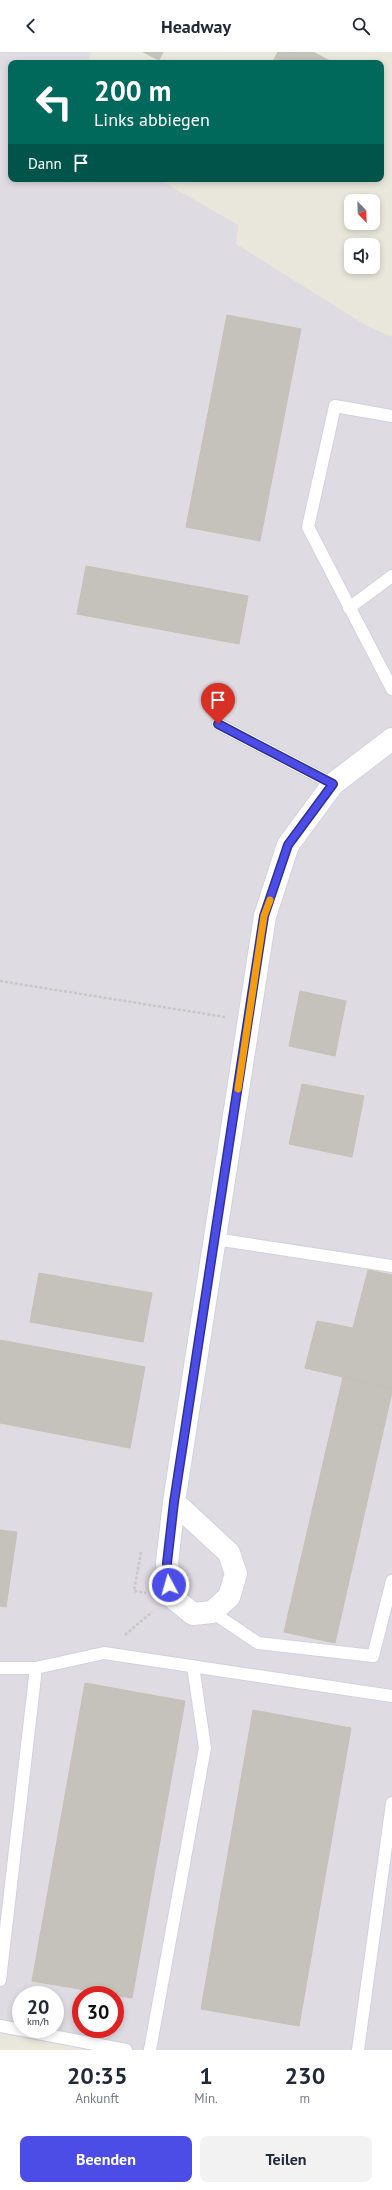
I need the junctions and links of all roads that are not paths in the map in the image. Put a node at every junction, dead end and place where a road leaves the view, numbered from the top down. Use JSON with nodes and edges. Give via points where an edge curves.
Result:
{"nodes":[{"id":1,"x":392,"y":416,"type":"edge"},
{"id":2,"x":392,"y":576,"type":"edge"},
{"id":3,"x":349,"y":608,"type":"junction"},
{"id":4,"x":392,"y":689,"type":"edge"},
{"id":5,"x":218,"y":724,"type":"dead end"},
{"id":6,"x":392,"y":738,"type":"edge"},
{"id":7,"x":333,"y":784,"type":"junction"},
{"id":8,"x":215,"y":1239,"type":"junction"},
{"id":9,"x":392,"y":1266,"type":"edge"},
{"id":10,"x":174,"y":1502,"type":"junction"},
{"id":11,"x":392,"y":1581,"type":"edge"},
{"id":12,"x":212,"y":1612,"type":"junction"},
{"id":13,"x":193,"y":1666,"type":"junction"},
{"id":14,"x":0,"y":1668,"type":"edge"},
{"id":15,"x":36,"y":1668,"type":"junction"},
{"id":16,"x":392,"y":1696,"type":"edge"},
{"id":17,"x":392,"y":1803,"type":"edge"},
{"id":18,"x":0,"y":1980,"type":"edge"},
{"id":19,"x":0,"y":2026,"type":"edge"},
{"id":20,"x":126,"y":2050,"type":"edge"},
{"id":21,"x":150,"y":2050,"type":"edge"},
{"id":22,"x":358,"y":2050,"type":"edge"}],
"edges":[{"from":1,"to":3,"type":"lane","via":[[335,406],[308,527]]},
{"from":2,"to":3,"type":"lane"},
{"from":3,"to":4,"type":"lane"},
{"from":5,"to":7,"type":"lane"},
{"from":6,"to":7,"type":"street"},
{"from":7,"to":8,"type":"street","via":[[288,845],[264,916]]},
{"from":8,"to":9,"type":"lane"},
{"from":8,"to":10,"type":"street"},
{"from":10,"to":12,"type":"street","via":[[167,1563],[170,1596],[193,1614]]},
{"from":10,"to":12,"type":"street","via":[[229,1553],[236,1574],[229,1597]]},
{"from":11,"to":12,"type":"lane","via":[[373,1656],[258,1643]]},
{"from":13,"to":15,"type":"lane","via":[[104,1653]]},
{"from":13,"to":16,"type":"lane"},
{"from":13,"to":21,"type":"lane","via":[[205,1748]]},
{"from":14,"to":15,"type":"lane"},
{"from":15,"to":18,"type":"lane"},
{"from":17,"to":22,"type":"lane"},
{"from":19,"to":20,"type":"lane"}]}
